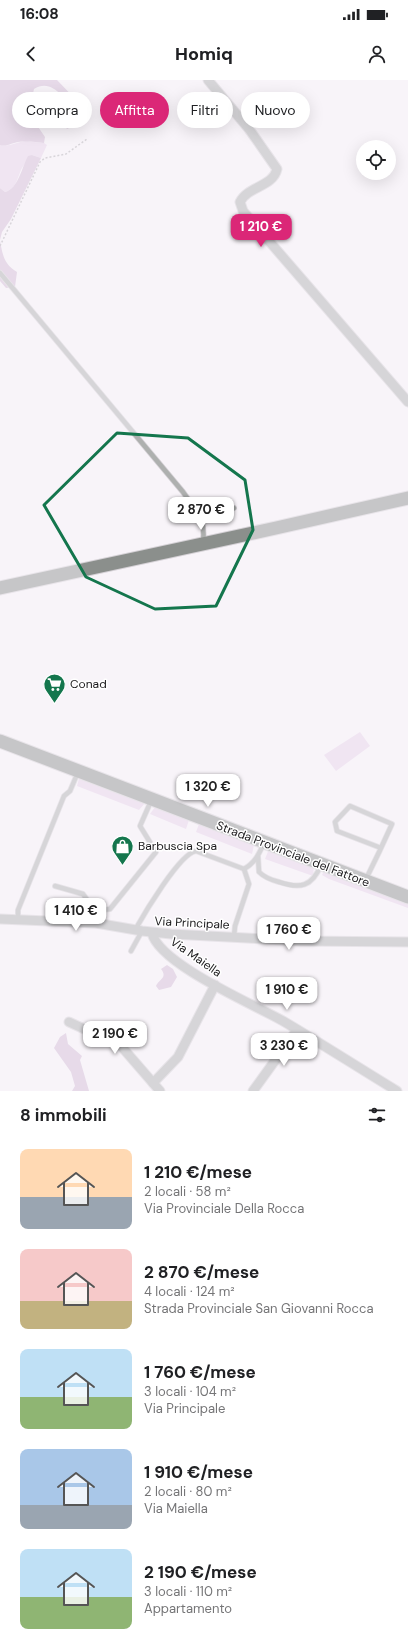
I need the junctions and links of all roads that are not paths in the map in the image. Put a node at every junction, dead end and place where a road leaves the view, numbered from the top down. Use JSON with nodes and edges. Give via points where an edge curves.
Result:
{"nodes":[{"id":1,"x":208,"y":80,"type":"edge"},
{"id":2,"x":0,"y":272,"type":"edge"},
{"id":3,"x":408,"y":402,"type":"edge"},
{"id":4,"x":408,"y":498,"type":"edge"},
{"id":5,"x":234,"y":508,"type":"dead end"},
{"id":6,"x":200,"y":517,"type":"junction"},
{"id":7,"x":202,"y":544,"type":"junction"},
{"id":8,"x":0,"y":588,"type":"edge"},
{"id":9,"x":0,"y":741,"type":"edge"},
{"id":10,"x":78,"y":771,"type":"junction"},
{"id":11,"x":151,"y":800,"type":"junction"},
{"id":12,"x":264,"y":843,"type":"junction"},
{"id":13,"x":381,"y":848,"type":"junction"},
{"id":14,"x":258,"y":856,"type":"junction"},
{"id":15,"x":321,"y":864,"type":"junction"},
{"id":16,"x":244,"y":869,"type":"junction"},
{"id":17,"x":365,"y":881,"type":"junction"},
{"id":18,"x":55,"y":886,"type":"dead end"},
{"id":19,"x":408,"y":897,"type":"edge"},
{"id":20,"x":95,"y":911,"type":"junction"},
{"id":21,"x":0,"y":919,"type":"edge"},
{"id":22,"x":18,"y":919,"type":"junction"},
{"id":23,"x":93,"y":923,"type":"junction"},
{"id":24,"x":138,"y":930,"type":"junction"},
{"id":25,"x":152,"y":933,"type":"junction"},
{"id":26,"x":234,"y":937,"type":"junction"},
{"id":27,"x":408,"y":942,"type":"edge"},
{"id":28,"x":130,"y":951,"type":"dead end"},
{"id":29,"x":215,"y":985,"type":"junction"},
{"id":30,"x":69,"y":1022,"type":"dead end"},
{"id":31,"x":297,"y":1030,"type":"junction"},
{"id":32,"x":153,"y":1083,"type":"junction"},
{"id":33,"x":160,"y":1091,"type":"edge"},
{"id":34,"x":253,"y":1091,"type":"edge"},
{"id":35,"x":397,"y":1091,"type":"edge"}],
"edges":[{"from":1,"to":3,"type":"street","via":[[249,129],[277,169],[276,175],[269,181],[243,196],[240,202],[243,211]]},
{"from":2,"to":6,"type":"lane","via":[[164,468]]},
{"from":4,"to":7,"type":"main road"},
{"from":5,"to":6,"type":"lane"},
{"from":6,"to":7,"type":"lane","via":[[205,529]]},
{"from":7,"to":8,"type":"main road"},
{"from":9,"to":10,"type":"main road","name":"Strada Provinciale del Fattore"},
{"from":10,"to":11,"type":"main road","name":"Strada Provinciale del Fattore"},
{"from":10,"to":22,"type":"lane","via":[[70,791],[64,796],[18,910]]},
{"from":11,"to":12,"type":"main road","name":"Strada Provinciale del Fattore"},
{"from":11,"to":20,"type":"lane","via":[[140,826],[156,852],[110,909]]},
{"from":12,"to":14,"type":"lane"},
{"from":12,"to":15,"type":"main road","name":"Strada Provinciale del Fattore"},
{"from":13,"to":13,"type":"lane","via":[[392,824],[350,806],[337,818],[335,822],[338,831]]},
{"from":13,"to":17,"type":"lane"},
{"from":14,"to":15,"type":"lane","via":[[259,872],[265,878],[293,887],[306,885],[312,881],[317,876]]},
{"from":14,"to":16,"type":"lane"},
{"from":15,"to":17,"type":"main road","name":"Strada Provinciale del Fattore"},
{"from":16,"to":24,"type":"lane","via":[[191,852],[157,894]]},
{"from":16,"to":26,"type":"lane","via":[[249,884],[235,926]]},
{"from":17,"to":19,"type":"main road","name":"Strada Provinciale del Fattore"},
{"from":18,"to":20,"type":"lane","via":[[83,894]]},
{"from":20,"to":23,"type":"lane"},
{"from":21,"to":22,"type":"street","name":"Via Principale"},
{"from":22,"to":23,"type":"street","name":"Via Principale"},
{"from":23,"to":24,"type":"street","name":"Via Principale"},
{"from":24,"to":25,"type":"street","name":"Via Principale"},
{"from":24,"to":28,"type":"lane"},
{"from":25,"to":26,"type":"street","name":"Via Principale"},
{"from":25,"to":29,"type":"street","name":"Via Maiella","via":[[165,952]]},
{"from":26,"to":27,"type":"street","name":"Via Principale"},
{"from":29,"to":31,"type":"street","name":"Via Maiella"},
{"from":29,"to":32,"type":"street","via":[[178,1057]]},
{"from":30,"to":32,"type":"street","via":[[121,1046]]},
{"from":31,"to":34,"type":"street"},
{"from":31,"to":35,"type":"street","name":"Via Maiella"},
{"from":32,"to":33,"type":"street"}]}
